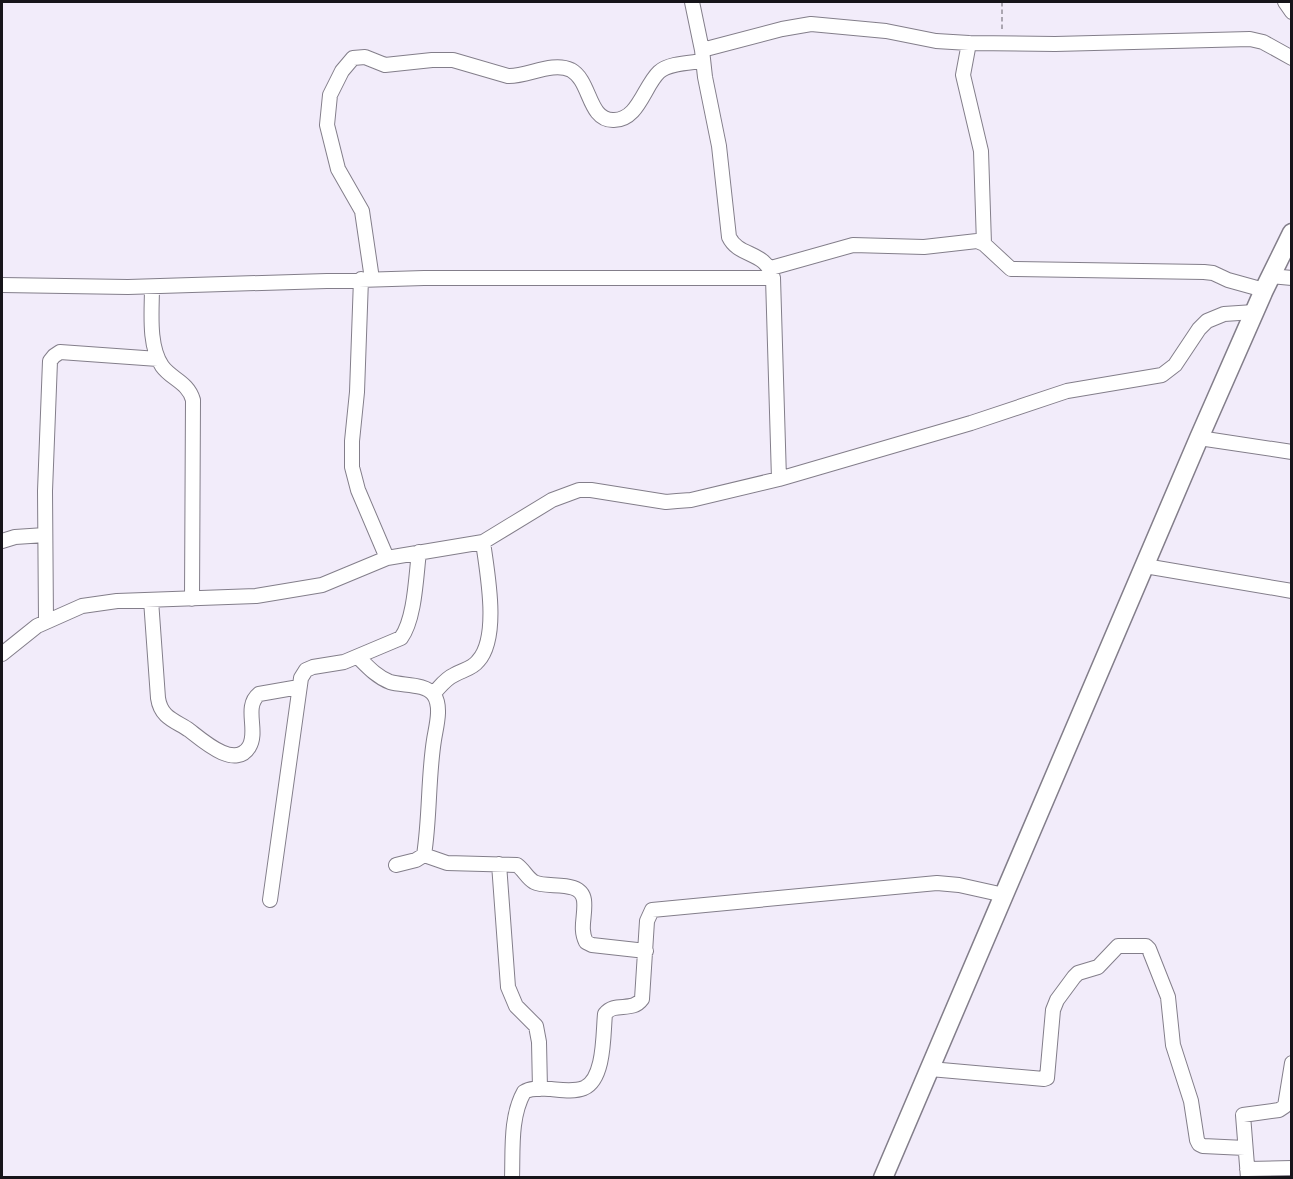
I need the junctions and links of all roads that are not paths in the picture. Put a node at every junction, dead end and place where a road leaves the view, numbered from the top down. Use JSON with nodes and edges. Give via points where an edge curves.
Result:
{"nodes":[{"id":1,"x":692,"y":2,"type":"edge"},
{"id":2,"x":1285,"y":2,"type":"edge"},
{"id":3,"x":1292,"y":12,"type":"edge"},
{"id":4,"x":969,"y":43,"type":"junction"},
{"id":5,"x":703,"y":56,"type":"junction"},
{"id":6,"x":1292,"y":58,"type":"edge"},
{"id":7,"x":1292,"y":233,"type":"edge"},
{"id":8,"x":984,"y":244,"type":"junction"},
{"id":9,"x":772,"y":273,"type":"junction"},
{"id":10,"x":1292,"y":278,"type":"edge"},
{"id":11,"x":366,"y":279,"type":"junction"},
{"id":12,"x":1267,"y":283,"type":"junction"},
{"id":13,"x":2,"y":285,"type":"edge"},
{"id":14,"x":152,"y":287,"type":"junction"},
{"id":15,"x":1254,"y":312,"type":"junction"},
{"id":16,"x":158,"y":358,"type":"junction"},
{"id":17,"x":1199,"y":438,"type":"junction"},
{"id":18,"x":1292,"y":452,"type":"edge"},
{"id":19,"x":779,"y":479,"type":"junction"},
{"id":20,"x":45,"y":535,"type":"junction"},
{"id":21,"x":2,"y":541,"type":"edge"},
{"id":22,"x":483,"y":542,"type":"junction"},
{"id":23,"x":419,"y":552,"type":"junction"},
{"id":24,"x":387,"y":558,"type":"junction"},
{"id":25,"x":1145,"y":566,"type":"junction"},
{"id":26,"x":1292,"y":591,"type":"edge"},
{"id":27,"x":192,"y":599,"type":"junction"},
{"id":28,"x":151,"y":600,"type":"junction"},
{"id":29,"x":46,"y":621,"type":"junction"},
{"id":30,"x":2,"y":654,"type":"edge"},
{"id":31,"x":358,"y":657,"type":"junction"},
{"id":32,"x":299,"y":687,"type":"junction"},
{"id":33,"x":433,"y":694,"type":"junction"},
{"id":34,"x":424,"y":855,"type":"junction"},
{"id":35,"x":499,"y":864,"type":"junction"},
{"id":36,"x":396,"y":865,"type":"dead end"},
{"id":37,"x":1004,"y":895,"type":"junction"},
{"id":38,"x":270,"y":900,"type":"dead end"},
{"id":39,"x":646,"y":951,"type":"junction"},
{"id":40,"x":1292,"y":1063,"type":"edge"},
{"id":41,"x":930,"y":1069,"type":"junction"},
{"id":42,"x":540,"y":1089,"type":"junction"},
{"id":43,"x":1245,"y":1148,"type":"junction"},
{"id":44,"x":1292,"y":1168,"type":"edge"},
{"id":45,"x":1248,"y":1173,"type":"edge"},
{"id":46,"x":512,"y":1178,"type":"edge"},
{"id":47,"x":883,"y":1178,"type":"edge"}],
"edges":[{"from":1,"to":5,"type":"street"},
{"from":2,"to":3,"type":"street"},
{"from":4,"to":5,"type":"street","via":[[811,24],[782,29]]},
{"from":4,"to":6,"type":"street","via":[[1250,39]]},
{"from":4,"to":8,"type":"street","via":[[963,75],[981,151]]},
{"from":5,"to":9,"type":"street","via":[[723,170],[729,237]]},
{"from":5,"to":11,"type":"street","via":[[664,68],[629,114],[613,120],[597,113],[583,82],[570,69],[508,76],[453,60],[385,65],[365,57],[353,58],[330,95],[327,125],[338,169],[362,211]]},
{"from":7,"to":12,"type":"main road"},
{"from":8,"to":9,"type":"street","via":[[968,241],[924,247],[853,245]]},
{"from":8,"to":12,"type":"street","via":[[1011,269],[1204,272],[1228,280]]},
{"from":9,"to":11,"type":"street"},
{"from":9,"to":19,"type":"street"},
{"from":10,"to":12,"type":"street"},
{"from":11,"to":14,"type":"street"},
{"from":11,"to":24,"type":"street","via":[[352,467]]},
{"from":12,"to":15,"type":"main road"},
{"from":13,"to":14,"type":"street"},
{"from":14,"to":16,"type":"street","via":[[153,337]]},
{"from":15,"to":17,"type":"main road"},
{"from":15,"to":19,"type":"street","via":[[1224,314],[1207,321],[1175,365],[1162,375],[1067,391]]},
{"from":16,"to":20,"type":"street","via":[[60,352],[50,361]]},
{"from":16,"to":27,"type":"street","via":[[163,368],[187,387],[193,400]]},
{"from":17,"to":18,"type":"street"},
{"from":17,"to":25,"type":"main road"},
{"from":19,"to":22,"type":"street","via":[[691,500],[666,502],[579,490],[552,500]]},
{"from":20,"to":21,"type":"street"},
{"from":20,"to":29,"type":"street"},
{"from":22,"to":23,"type":"street"},
{"from":22,"to":33,"type":"street","via":[[490,590],[490,627],[484,652],[474,666],[453,675]]},
{"from":23,"to":24,"type":"street"},
{"from":23,"to":31,"type":"street","via":[[405,632],[401,638]]},
{"from":24,"to":27,"type":"street","via":[[301,590]]},
{"from":25,"to":26,"type":"street"},
{"from":25,"to":37,"type":"main road"},
{"from":27,"to":28,"type":"street"},
{"from":28,"to":29,"type":"street","via":[[82,606]]},
{"from":28,"to":32,"type":"street","via":[[160,707],[214,749],[234,755],[243,753],[251,741],[254,697]]},
{"from":29,"to":30,"type":"street"},
{"from":31,"to":32,"type":"street","via":[[306,670]]},
{"from":31,"to":33,"type":"street","via":[[381,677]]},
{"from":32,"to":38,"type":"street"},
{"from":33,"to":34,"type":"street","via":[[438,715]]},
{"from":34,"to":35,"type":"street","via":[[447,863]]},
{"from":34,"to":36,"type":"street"},
{"from":35,"to":39,"type":"street","via":[[517,865],[531,881],[579,891],[584,901],[582,930],[586,942]]},
{"from":35,"to":42,"type":"street","via":[[508,987],[516,1006],[536,1026]]},
{"from":37,"to":39,"type":"street","via":[[937,883],[656,909],[647,921]]},
{"from":37,"to":41,"type":"main road"},
{"from":39,"to":42,"type":"street","via":[[642,999],[634,1007],[614,1007],[605,1014],[603,1050],[593,1080],[583,1089]]},
{"from":40,"to":43,"type":"street","via":[[1286,1106],[1243,1115]]},
{"from":41,"to":43,"type":"street","via":[[1047,1078],[1054,1005],[1074,977],[1098,967],[1118,946],[1146,946],[1168,997],[1173,1045],[1191,1101],[1197,1140],[1203,1146]]},
{"from":41,"to":47,"type":"main road"},
{"from":42,"to":46,"type":"street","via":[[529,1089],[519,1100]]},
{"from":43,"to":45,"type":"street"},
{"from":44,"to":45,"type":"street"}]}
